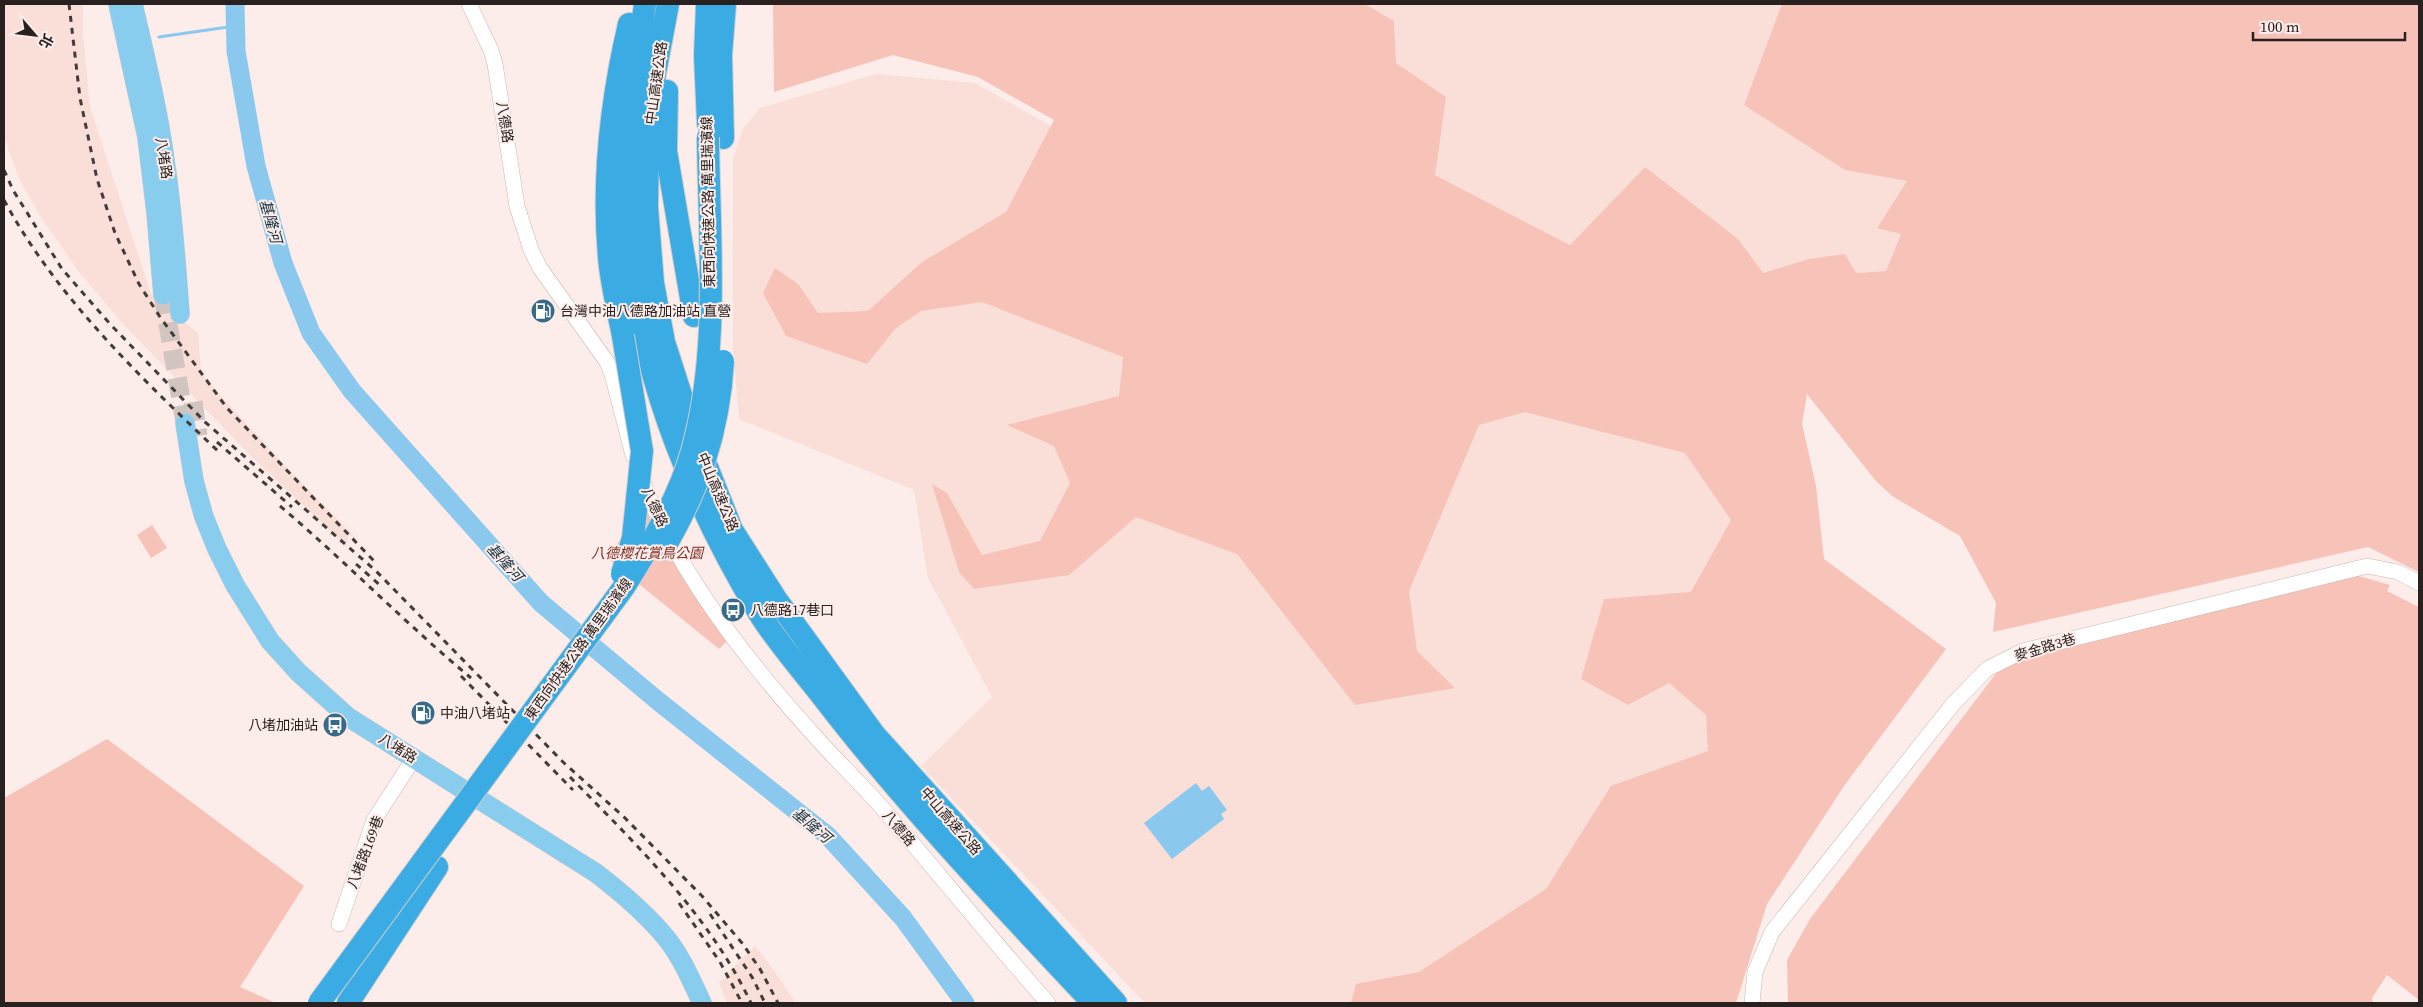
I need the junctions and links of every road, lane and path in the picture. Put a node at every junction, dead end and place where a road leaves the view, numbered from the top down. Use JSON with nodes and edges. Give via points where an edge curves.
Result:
{"nodes":[{"id":1,"x":118,"y":4,"type":"edge"},
{"id":2,"x":133,"y":4,"type":"edge"},
{"id":3,"x":469,"y":4,"type":"edge"},
{"id":4,"x":634,"y":4,"type":"edge"},
{"id":5,"x":645,"y":4,"type":"edge"},
{"id":6,"x":668,"y":4,"type":"edge"},
{"id":7,"x":677,"y":4,"type":"edge"},
{"id":8,"x":707,"y":4,"type":"edge"},
{"id":9,"x":725,"y":4,"type":"edge"},
{"id":10,"x":716,"y":137,"type":"junction"},
{"id":11,"x":163,"y":295,"type":"tunnel mouth"},
{"id":12,"x":180,"y":314,"type":"dead end"},
{"id":13,"x":2419,"y":583,"type":"edge"},
{"id":14,"x":414,"y":758,"type":"junction"},
{"id":15,"x":437,"y":867,"type":"junction"},
{"id":16,"x":339,"y":924,"type":"dead end"},
{"id":17,"x":311,"y":1003,"type":"edge"},
{"id":18,"x":319,"y":1003,"type":"edge"},
{"id":19,"x":327,"y":1003,"type":"edge"},
{"id":20,"x":337,"y":1003,"type":"edge"},
{"id":21,"x":348,"y":1003,"type":"edge"},
{"id":22,"x":702,"y":1003,"type":"edge"},
{"id":23,"x":715,"y":1003,"type":"edge"},
{"id":24,"x":1048,"y":1003,"type":"edge"},
{"id":25,"x":1093,"y":1003,"type":"edge"},
{"id":26,"x":1116,"y":1003,"type":"edge"},
{"id":27,"x":1752,"y":1003,"type":"edge"}],
"edges":[{"from":1,"to":11,"type":"main road","name":"八堵路","via":[[147,137]]},
{"from":2,"to":12,"type":"main road","name":"八堵路","via":[[153,89],[165,160]]},
{"from":3,"to":24,"type":"street","name":"八德路","via":[[492,50],[517,206],[531,250],[540,268],[607,362],[645,487],[681,558],[724,624],[770,682]]},
{"from":4,"to":17,"type":"highway","bridge":true,"via":[[615,95],[605,186],[609,259],[642,451],[633,538],[627,564],[618,585]]},
{"from":5,"to":25,"type":"highway","name":"中山高速公路","via":[[633,97],[627,183],[630,262],[648,355],[668,420],[714,534],[761,616],[864,751],[986,889]]},
{"from":6,"to":26,"type":"highway","name":"中山高速公路","via":[[655,73],[648,143],[653,283],[664,342],[692,429],[732,530],[776,599],[874,734]]},
{"from":7,"to":19,"type":"highway","bridge":true,"via":[[671,42],[666,151],[694,316],[713,396],[694,477],[662,546]]},
{"from":8,"to":10,"type":"highway","name":"東西向快速公路 萬里瑞濱線","via":[[705,56]]},
{"from":9,"to":10,"type":"highway","name":"東西向快速公路 萬里瑞濱線"},
{"from":10,"to":15,"type":"highway","name":"東西向快速公路 萬里瑞濱線","bridge":true,"via":[[722,366],[710,450],[699,480],[683,516],[631,604]]},
{"from":10,"to":18,"type":"highway","name":"東西向快速公路 萬里瑞濱線","bridge":true,"via":[[706,381],[692,452],[674,497],[652,542],[624,587]]},
{"from":13,"to":27,"type":"street","name":"麥金路3巷","via":[[2398,572],[2367,566],[2023,651],[1987,669],[1953,704],[1772,932],[1755,972]]},
{"from":14,"to":16,"type":"street","name":"八堵路169巷","via":[[374,820]]},
{"from":14,"to":22,"type":"main road","name":"八堵路","via":[[596,873],[623,894],[668,940]]},
{"from":14,"to":23,"type":"main road","name":"八堵路","via":[[348,717],[298,672],[270,641],[235,585],[204,517],[194,481],[192,429],[215,513],[228,544],[280,634],[306,664],[355,708],[603,864],[631,885],[677,933]]},
{"from":15,"to":20,"type":"highway","name":"東西向快速公路 萬里瑞濱線"},
{"from":15,"to":21,"type":"highway"}]}
